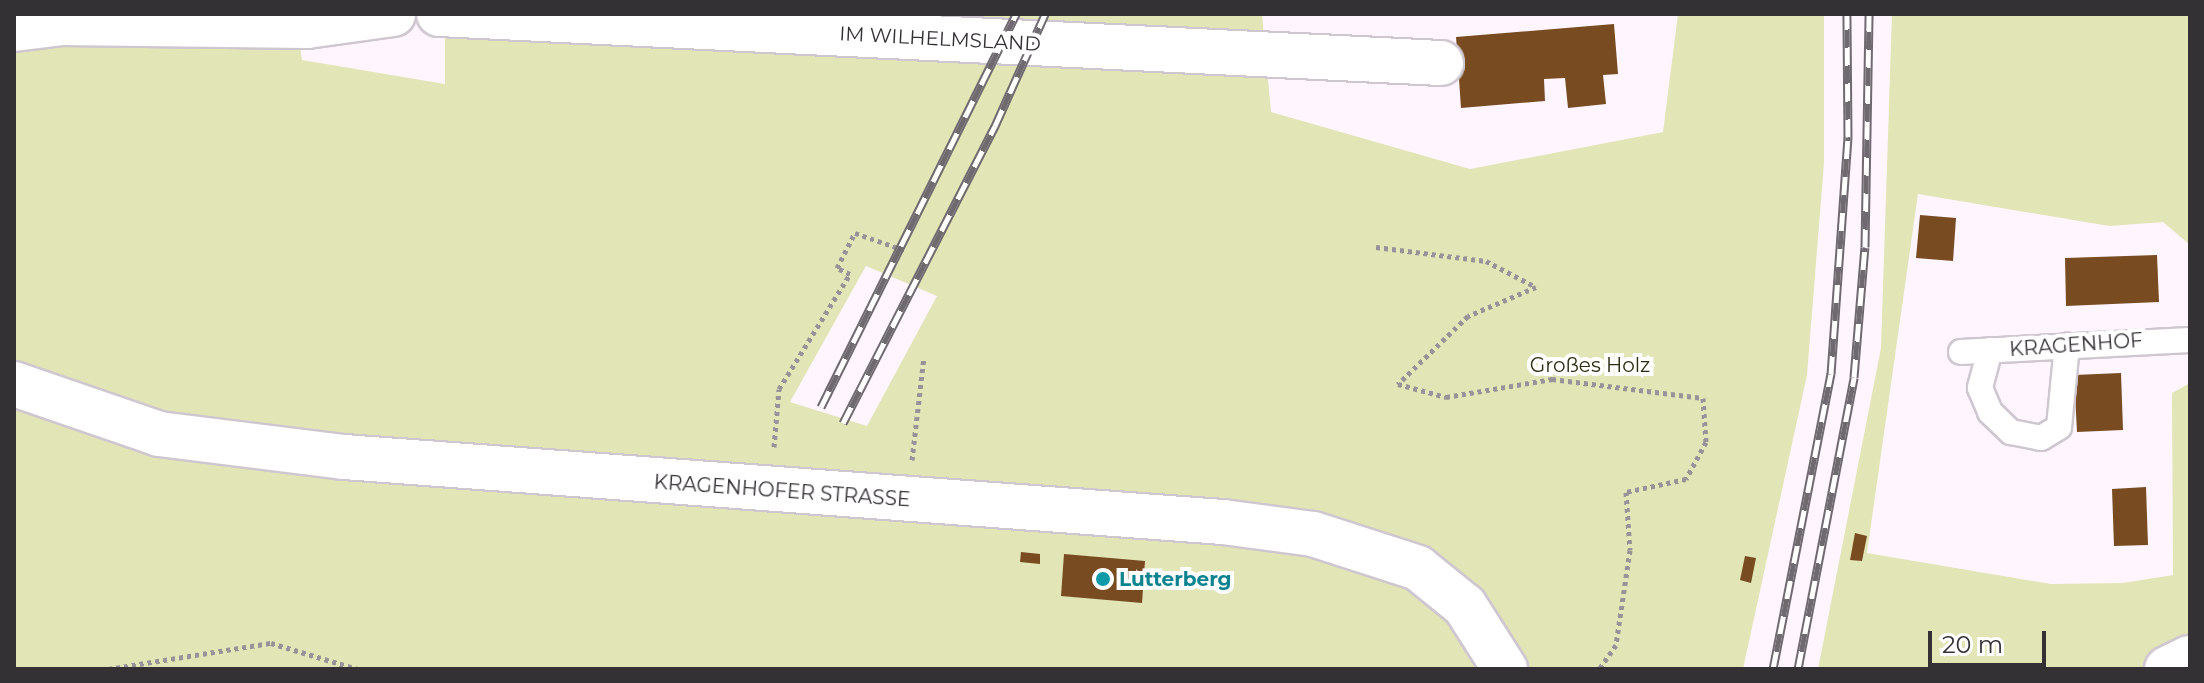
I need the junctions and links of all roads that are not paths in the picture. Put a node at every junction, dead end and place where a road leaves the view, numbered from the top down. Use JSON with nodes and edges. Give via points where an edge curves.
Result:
{"nodes":[{"id":1,"x":393,"y":14,"type":"edge"},
{"id":2,"x":439,"y":14,"type":"edge"},
{"id":3,"x":14,"y":29,"type":"edge"},
{"id":4,"x":1441,"y":63,"type":"dead end"},
{"id":5,"x":2190,"y":340,"type":"edge"},
{"id":6,"x":2067,"y":345,"type":"junction"},
{"id":7,"x":1990,"y":350,"type":"junction"},
{"id":8,"x":1961,"y":352,"type":"dead end"},
{"id":9,"x":14,"y":384,"type":"edge"},
{"id":10,"x":2190,"y":658,"type":"edge"},
{"id":11,"x":1505,"y":669,"type":"edge"},
{"id":12,"x":2167,"y":669,"type":"edge"}],
"edges":[{"from":1,"to":3,"type":"street","via":[[307,26],[63,23]]},
{"from":2,"to":4,"type":"street","name":"IM WILHELMSLAND"},
{"from":5,"to":6,"type":"lane","name":"KRAGENHOF"},
{"from":6,"to":7,"type":"lane","name":"KRAGENHOF"},
{"from":6,"to":7,"type":"lane","via":[[2059,427],[2041,438],[2011,432],[1990,412],[1980,388]]},
{"from":7,"to":8,"type":"lane","name":"KRAGENHOF"},
{"from":9,"to":11,"type":"street","name":"KRAGENHOFER STRASSE","via":[[159,434],[344,457],[1223,522],[1313,534],[1418,568],[1465,606]]},
{"from":10,"to":12,"type":"street"}]}
